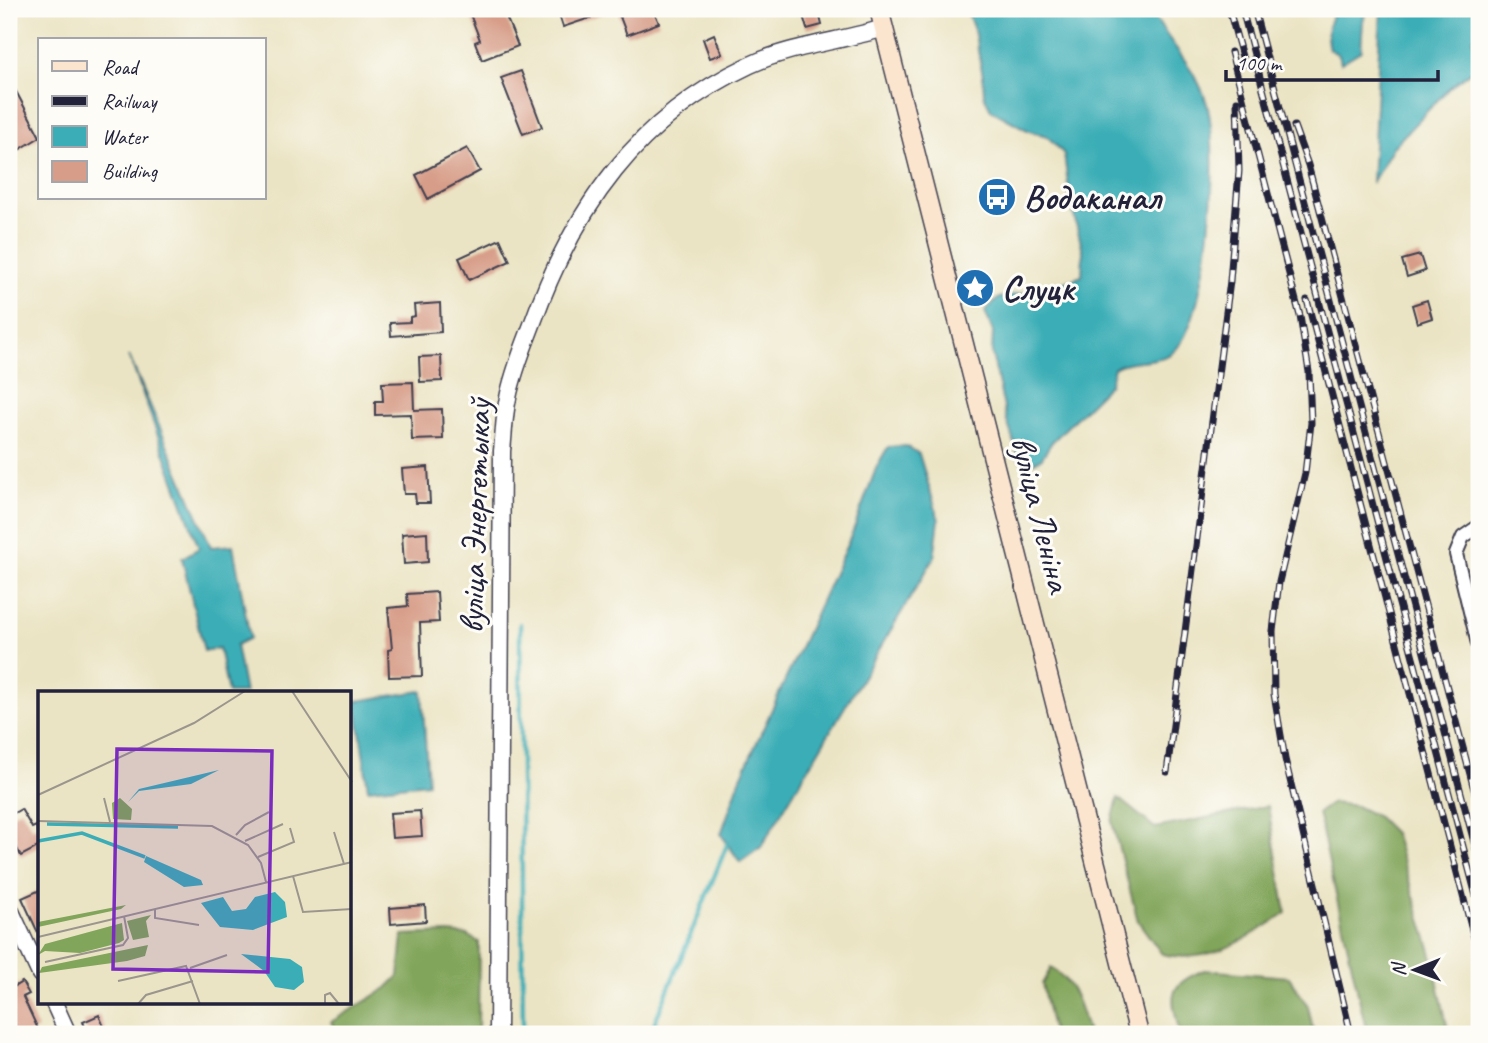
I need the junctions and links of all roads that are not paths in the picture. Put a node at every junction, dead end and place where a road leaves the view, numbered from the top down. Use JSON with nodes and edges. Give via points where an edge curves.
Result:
{"nodes":[{"id":1,"x":879,"y":9,"type":"edge"},
{"id":2,"x":884,"y":28,"type":"junction"},
{"id":3,"x":1479,"y":526,"type":"edge"},
{"id":4,"x":1479,"y":648,"type":"edge"},
{"id":5,"x":9,"y":907,"type":"edge"},
{"id":6,"x":38,"y":970,"type":"edge"},
{"id":7,"x":54,"y":1004,"type":"edge"},
{"id":8,"x":68,"y":1034,"type":"edge"},
{"id":9,"x":498,"y":1034,"type":"edge"},
{"id":10,"x":1139,"y":1034,"type":"edge"}],
"edges":[{"from":1,"to":2,"type":"main road","name":"вуліца Леніна"},
{"from":2,"to":9,"type":"street","name":"вуліца Энергетыкаў","via":[[753,63],[676,111],[609,173],[571,232],[543,292],[508,398],[502,451]]},
{"from":2,"to":10,"type":"main road","name":"вуліца Леніна"},
{"from":3,"to":4,"type":"street","via":[[1463,537],[1456,554]]},
{"from":5,"to":6,"type":"street"},
{"from":7,"to":8,"type":"street"}]}
